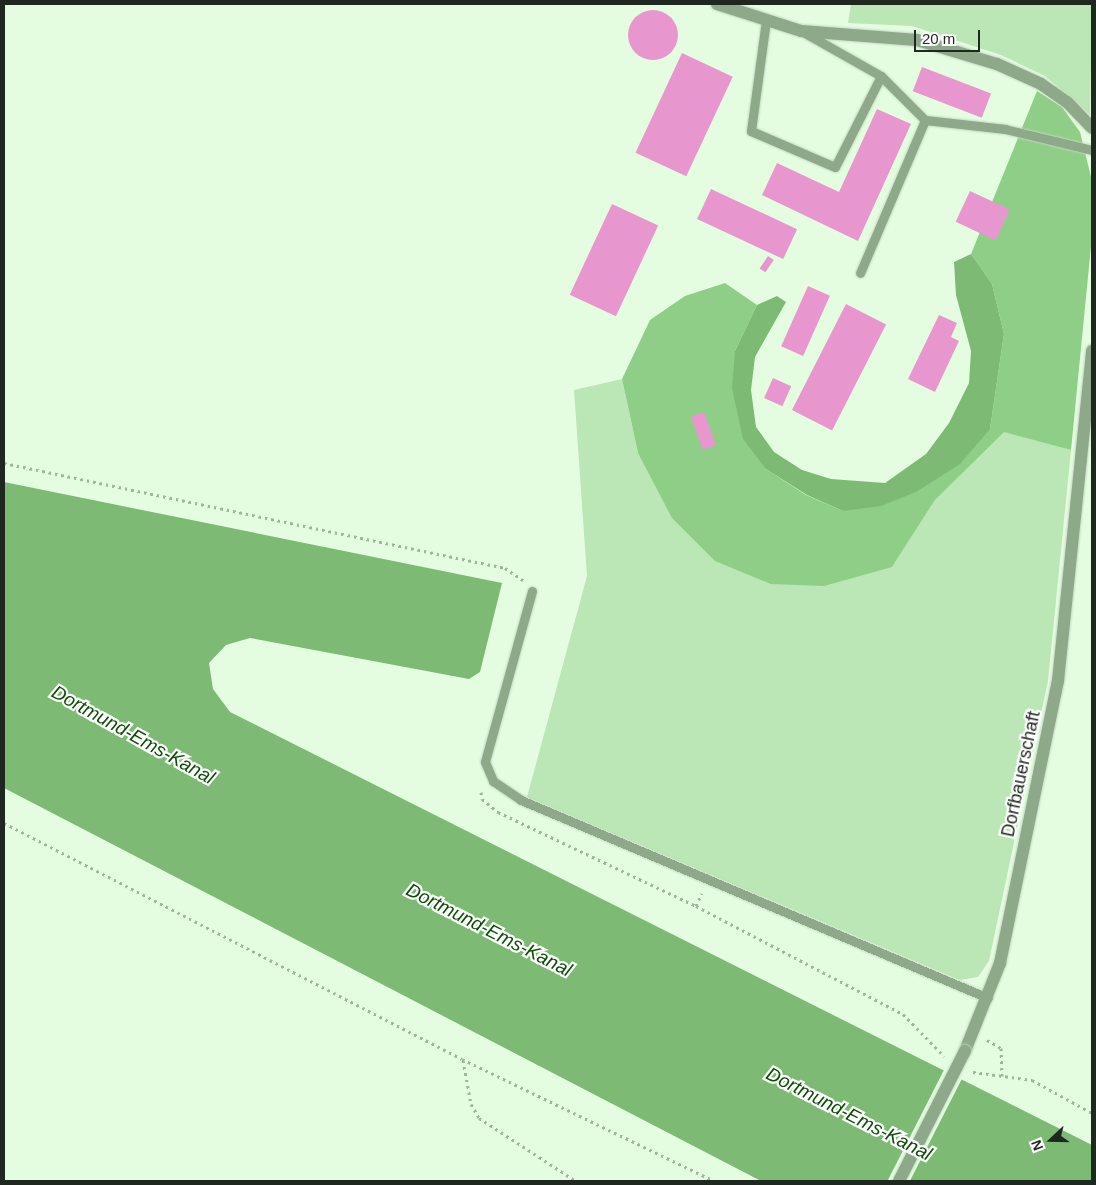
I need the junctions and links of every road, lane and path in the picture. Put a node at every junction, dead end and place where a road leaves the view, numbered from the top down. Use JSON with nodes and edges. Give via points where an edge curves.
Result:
{"nodes":[{"id":1,"x":717,"y":4,"type":"edge"},
{"id":2,"x":766,"y":20,"type":"junction"},
{"id":3,"x":801,"y":31,"type":"junction"},
{"id":4,"x":881,"y":76,"type":"junction"},
{"id":5,"x":925,"y":120,"type":"junction"},
{"id":6,"x":1092,"y":128,"type":"edge"},
{"id":7,"x":1092,"y":150,"type":"edge"},
{"id":8,"x":860,"y":273,"type":"dead end"},
{"id":9,"x":1092,"y":351,"type":"edge"},
{"id":10,"x":4,"y":463,"type":"edge"},
{"id":11,"x":532,"y":591,"type":"joint"},
{"id":12,"x":485,"y":762,"type":"junction"},
{"id":13,"x":4,"y":823,"type":"edge"},
{"id":14,"x":988,"y":998,"type":"junction"},
{"id":15,"x":981,"y":1036,"type":"dead end"},
{"id":16,"x":462,"y":1059,"type":"junction"},
{"id":17,"x":953,"y":1062,"type":"dead end"},
{"id":18,"x":970,"y":1072,"type":"dead end"},
{"id":19,"x":1002,"y":1076,"type":"junction"},
{"id":20,"x":1092,"y":1113,"type":"edge"},
{"id":21,"x":576,"y":1181,"type":"edge"},
{"id":22,"x":714,"y":1181,"type":"edge"},
{"id":23,"x":899,"y":1181,"type":"edge"}],
"edges":[{"from":1,"to":2,"type":"street"},
{"from":2,"to":3,"type":"street"},
{"from":2,"to":4,"type":"lane","via":[[751,131],[835,167]]},
{"from":3,"to":4,"type":"lane"},
{"from":3,"to":6,"type":"street","via":[[917,40],[997,64],[1054,93]]},
{"from":4,"to":5,"type":"lane"},
{"from":5,"to":7,"type":"lane","via":[[1005,129]]},
{"from":5,"to":8,"type":"lane"},
{"from":9,"to":14,"type":"street","name":"Dorfbauerschaft","via":[[1058,681],[1000,963]]},
{"from":10,"to":11,"type":"path","via":[[505,568],[520,576]]},
{"from":11,"to":12,"type":"lane"},
{"from":12,"to":14,"type":"lane","via":[[493,781],[521,800]]},
{"from":12,"to":17,"type":"path","via":[[480,780],[482,799],[498,812],[696,906],[904,1014]]},
{"from":13,"to":16,"type":"path"},
{"from":14,"to":23,"type":"street","name":"Dorfbauerschaft","bridge":true,"via":[[965,1052]]},
{"from":15,"to":19,"type":"path","via":[[1001,1048]]},
{"from":16,"to":21,"type":"path","via":[[471,1104],[479,1118]]},
{"from":16,"to":22,"type":"path"},
{"from":18,"to":19,"type":"path"},
{"from":19,"to":20,"type":"path","via":[[1032,1080]]}]}
